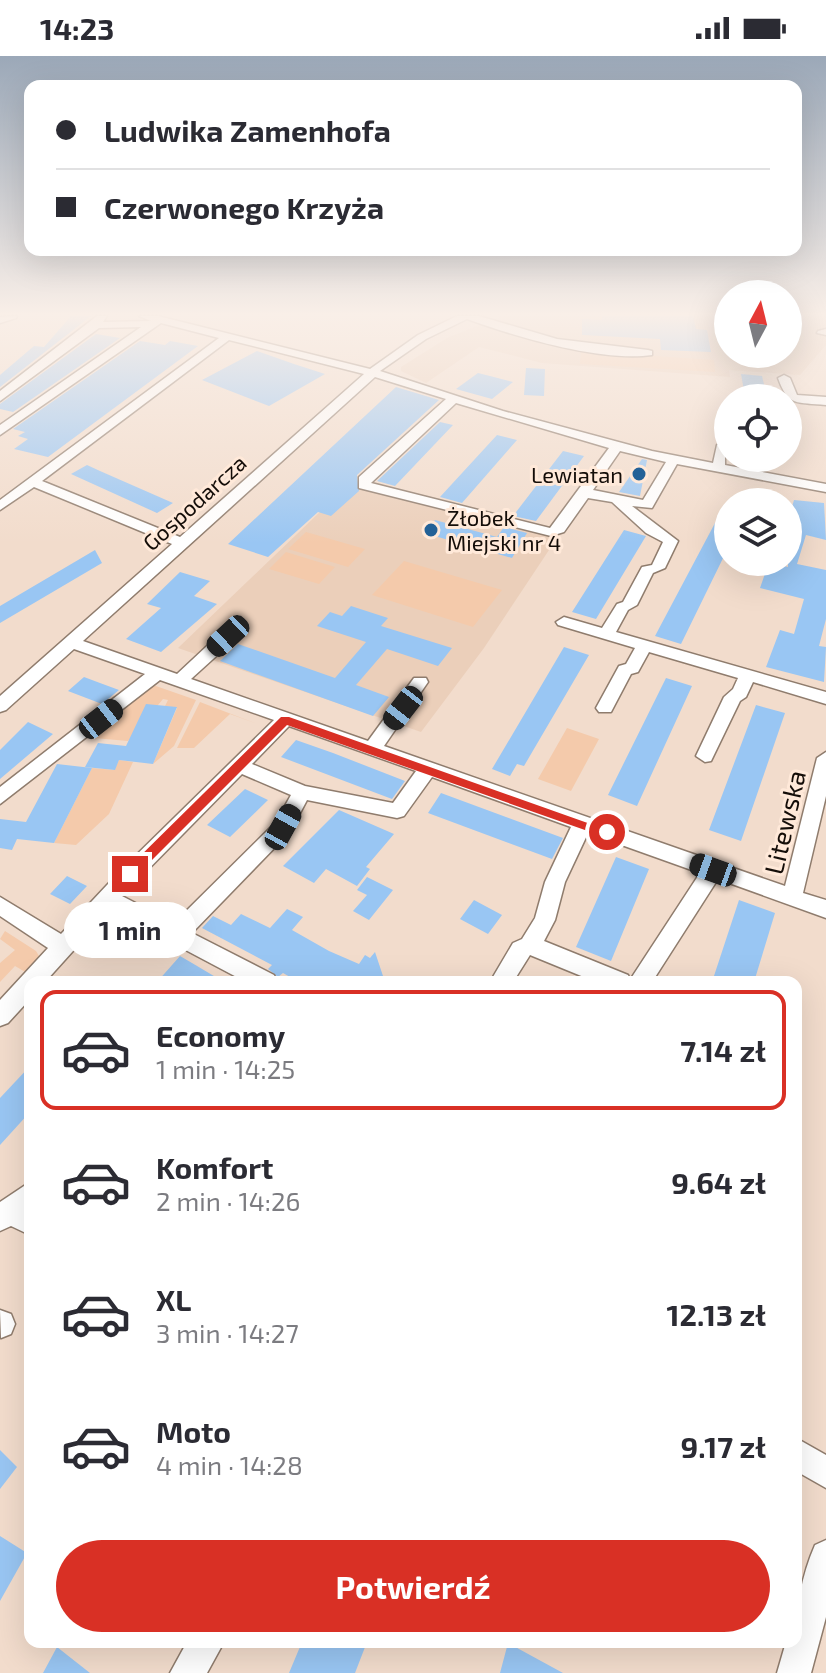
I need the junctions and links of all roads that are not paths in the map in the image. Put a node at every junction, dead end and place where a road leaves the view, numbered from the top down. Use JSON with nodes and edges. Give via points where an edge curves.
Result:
{"nodes":[{"id":1,"x":55,"y":391,"type":"edge"},
{"id":2,"x":154,"y":391,"type":"edge"},
{"id":3,"x":350,"y":391,"type":"edge"},
{"id":4,"x":430,"y":391,"type":"edge"},
{"id":5,"x":789,"y":391,"type":"edge"},
{"id":6,"x":453,"y":399,"type":"junction"},
{"id":7,"x":826,"y":401,"type":"edge"},
{"id":8,"x":0,"y":431,"type":"edge"},
{"id":9,"x":617,"y":446,"type":"junction"},
{"id":10,"x":673,"y":460,"type":"junction"},
{"id":11,"x":714,"y":469,"type":"edge"},
{"id":12,"x":730,"y":472,"type":"edge"},
{"id":13,"x":33,"y":482,"type":"junction"},
{"id":14,"x":826,"y":488,"type":"edge"},
{"id":15,"x":585,"y":493,"type":"junction"},
{"id":16,"x":618,"y":501,"type":"junction"},
{"id":17,"x":0,"y":506,"type":"edge"},
{"id":18,"x":182,"y":543,"type":"junction"},
{"id":19,"x":564,"y":622,"type":"dead end"},
{"id":20,"x":607,"y":634,"type":"junction"},
{"id":21,"x":228,"y":636,"type":"dead end"},
{"id":22,"x":70,"y":642,"type":"junction"},
{"id":23,"x":645,"y":645,"type":"junction"},
{"id":24,"x":158,"y":673,"type":"junction"},
{"id":25,"x":748,"y":675,"type":"junction"},
{"id":26,"x":179,"y":681,"type":"junction"},
{"id":27,"x":420,"y":682,"type":"dead end"},
{"id":28,"x":826,"y":698,"type":"edge"},
{"id":29,"x":0,"y":706,"type":"edge"},
{"id":30,"x":605,"y":708,"type":"dead end"},
{"id":31,"x":285,"y":720,"type":"junction"},
{"id":32,"x":372,"y":749,"type":"junction"},
{"id":33,"x":705,"y":756,"type":"dead end"},
{"id":34,"x":826,"y":758,"type":"edge"},
{"id":35,"x":240,"y":766,"type":"junction"},
{"id":36,"x":428,"y":769,"type":"junction"},
{"id":37,"x":302,"y":792,"type":"junction"},
{"id":38,"x":0,"y":797,"type":"edge"},
{"id":39,"x":582,"y":824,"type":"junction"},
{"id":40,"x":713,"y":870,"type":"junction"},
{"id":41,"x":792,"y":897,"type":"junction"},
{"id":42,"x":107,"y":898,"type":"junction"},
{"id":43,"x":0,"y":905,"type":"edge"},
{"id":44,"x":826,"y":909,"type":"edge"},
{"id":45,"x":178,"y":933,"type":"junction"},
{"id":46,"x":530,"y":945,"type":"junction"},
{"id":47,"x":62,"y":946,"type":"junction"},
{"id":48,"x":35,"y":976,"type":"edge"},
{"id":49,"x":255,"y":976,"type":"edge"},
{"id":50,"x":505,"y":976,"type":"edge"},
{"id":51,"x":605,"y":976,"type":"edge"},
{"id":52,"x":644,"y":976,"type":"edge"},
{"id":53,"x":24,"y":989,"type":"edge"},
{"id":54,"x":0,"y":1016,"type":"edge"},
{"id":55,"x":802,"y":1457,"type":"edge"},
{"id":56,"x":826,"y":1473,"type":"edge"},
{"id":57,"x":826,"y":1556,"type":"edge"},
{"id":58,"x":802,"y":1644,"type":"edge"},
{"id":59,"x":203,"y":1648,"type":"edge"},
{"id":60,"x":801,"y":1648,"type":"edge"},
{"id":61,"x":187,"y":1673,"type":"edge"},
{"id":62,"x":794,"y":1673,"type":"edge"}],
"edges":[{"from":1,"to":8,"type":"street"},
{"from":2,"to":13,"type":"street"},
{"from":3,"to":18,"type":"street","name":"Gospodarcza"},
{"from":4,"to":6,"type":"street"},
{"from":5,"to":7,"type":"street","via":[[794,398]]},
{"from":6,"to":9,"type":"street"},
{"from":6,"to":15,"type":"street","via":[[364,485],[551,532],[559,529]]},
{"from":9,"to":10,"type":"street","via":[[652,449]]},
{"from":9,"to":15,"type":"street"},
{"from":10,"to":11,"type":"street"},
{"from":10,"to":16,"type":"street","via":[[647,505]]},
{"from":12,"to":14,"type":"street"},
{"from":13,"to":17,"type":"street"},
{"from":13,"to":18,"type":"street"},
{"from":15,"to":16,"type":"street"},
{"from":16,"to":20,"type":"street","via":[[671,541],[658,568],[647,570]]},
{"from":18,"to":22,"type":"street","name":"Gospodarcza"},
{"from":19,"to":20,"type":"street"},
{"from":20,"to":23,"type":"street"},
{"from":21,"to":26,"type":"street"},
{"from":22,"to":24,"type":"street"},
{"from":22,"to":29,"type":"street","name":"Gospodarcza"},
{"from":23,"to":25,"type":"street"},
{"from":23,"to":30,"type":"street"},
{"from":24,"to":26,"type":"street"},
{"from":24,"to":38,"type":"street"},
{"from":25,"to":28,"type":"street"},
{"from":25,"to":33,"type":"street"},
{"from":26,"to":31,"type":"street"},
{"from":27,"to":32,"type":"street"},
{"from":31,"to":32,"type":"street"},
{"from":31,"to":35,"type":"street"},
{"from":32,"to":36,"type":"street"},
{"from":34,"to":41,"type":"street","name":"Litewska"},
{"from":35,"to":37,"type":"street"},
{"from":35,"to":42,"type":"street"},
{"from":36,"to":37,"type":"street","via":[[397,811]]},
{"from":36,"to":39,"type":"street"},
{"from":37,"to":45,"type":"street","via":[[283,827]]},
{"from":39,"to":40,"type":"street"},
{"from":39,"to":46,"type":"street"},
{"from":40,"to":41,"type":"street"},
{"from":40,"to":52,"type":"street"},
{"from":41,"to":44,"type":"street"},
{"from":42,"to":45,"type":"street"},
{"from":42,"to":47,"type":"street"},
{"from":43,"to":47,"type":"street"},
{"from":45,"to":49,"type":"street"},
{"from":46,"to":50,"type":"street","via":[[521,949]]},
{"from":46,"to":51,"type":"street"},
{"from":47,"to":48,"type":"street"},
{"from":53,"to":54,"type":"street"},
{"from":55,"to":56,"type":"street"},
{"from":57,"to":58,"type":"street"},
{"from":59,"to":61,"type":"street"},
{"from":60,"to":62,"type":"street"}]}
